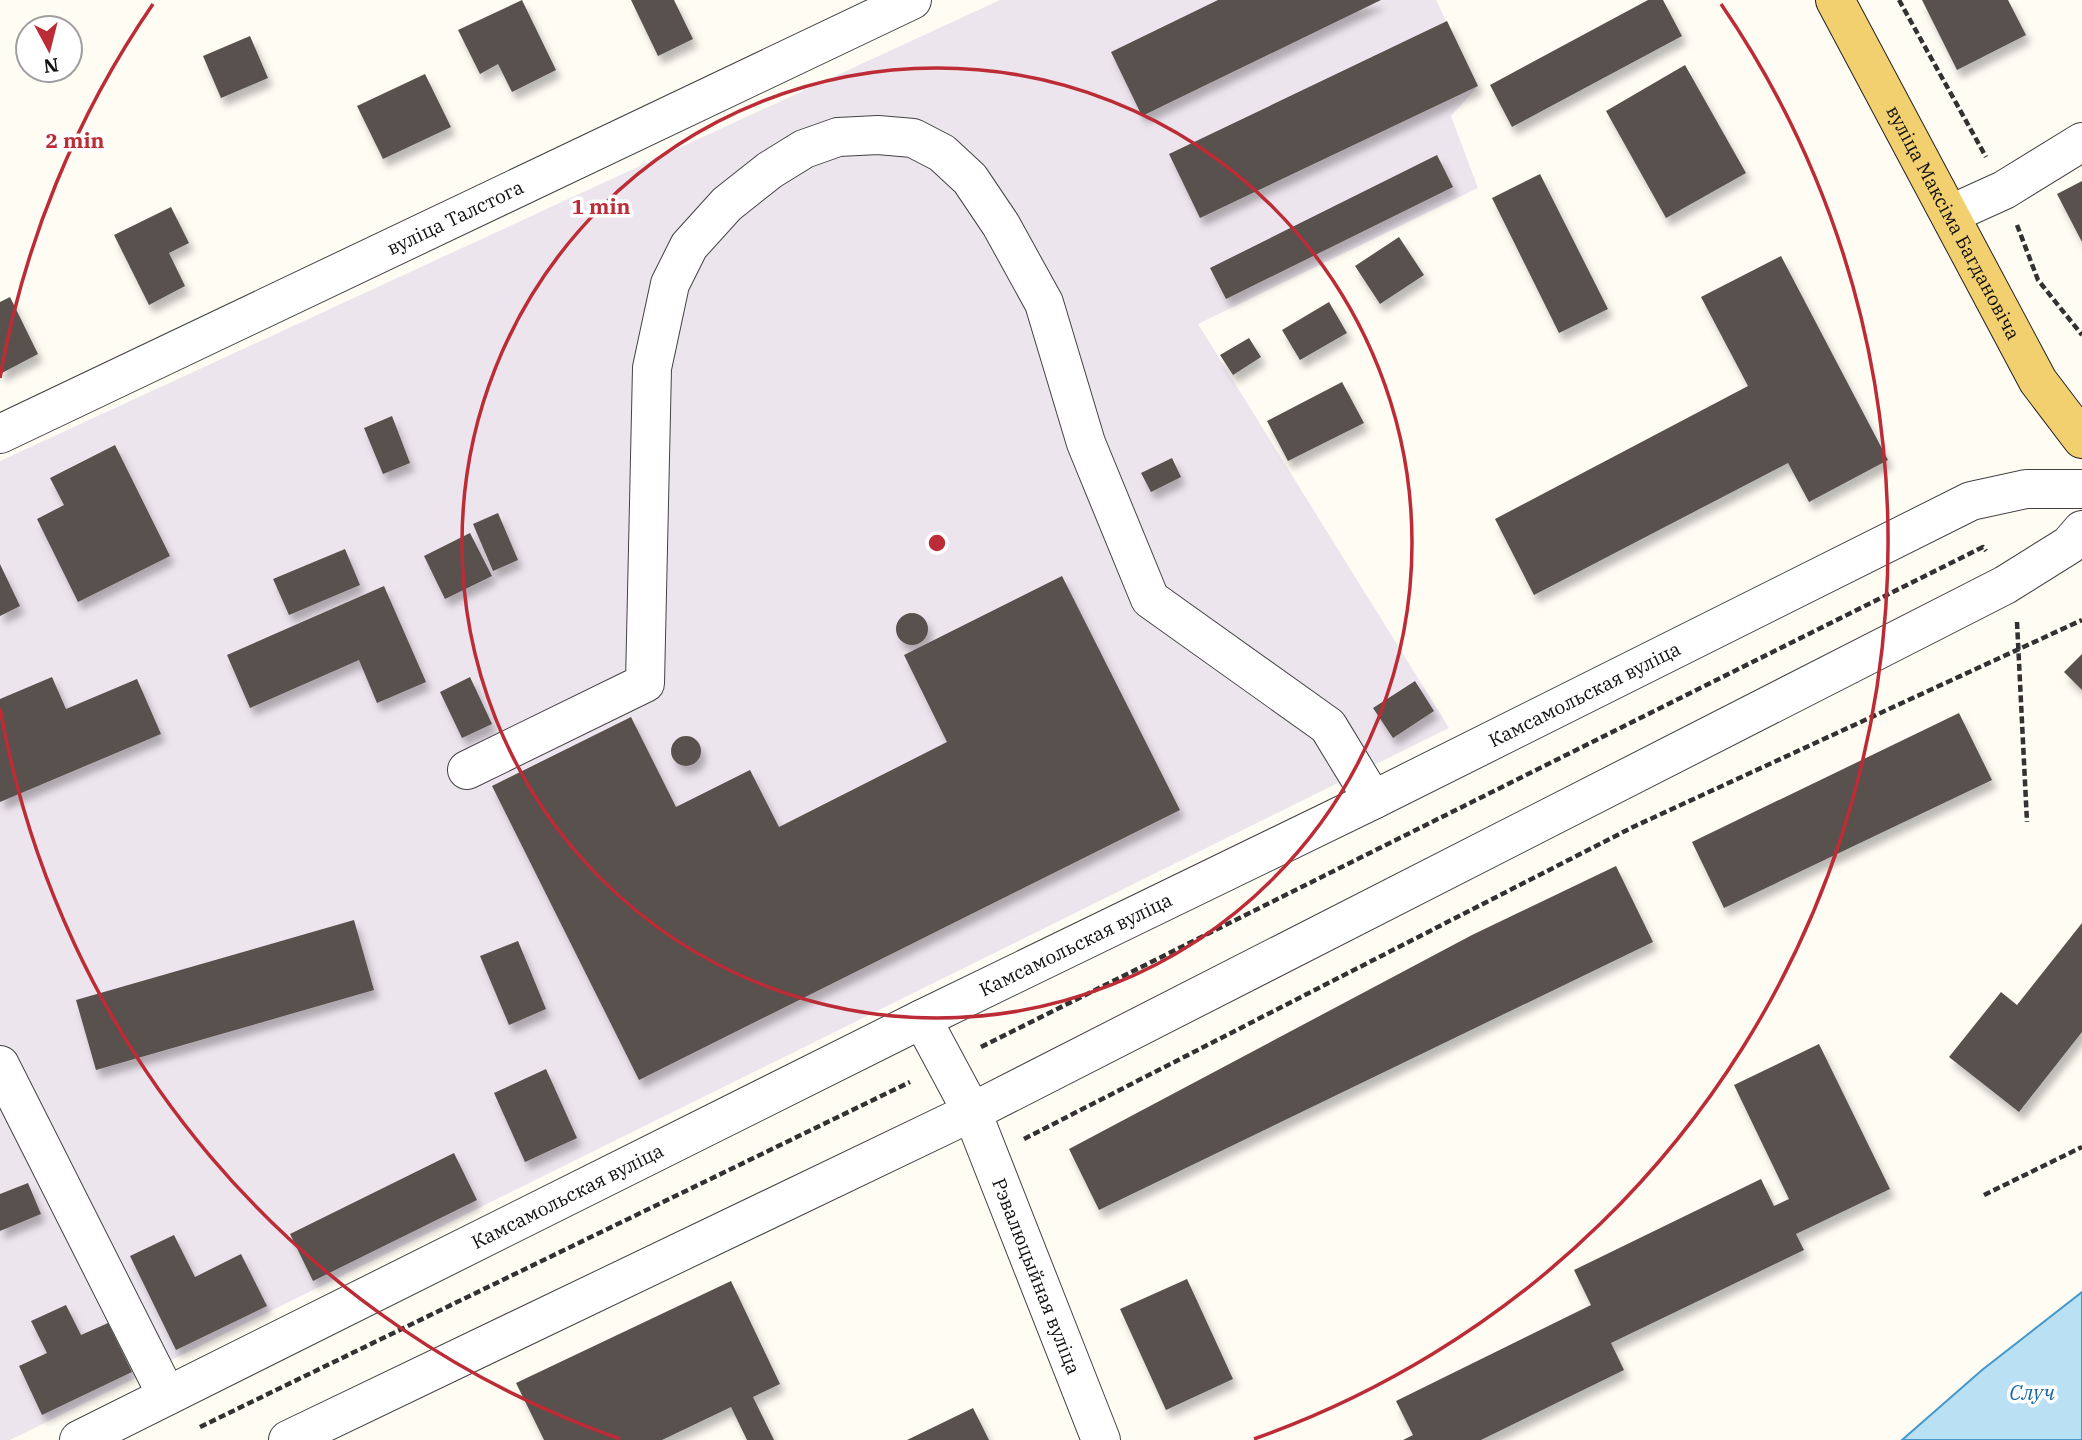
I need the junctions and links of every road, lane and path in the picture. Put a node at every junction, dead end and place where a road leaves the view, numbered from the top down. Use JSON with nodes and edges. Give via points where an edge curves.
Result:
{"nodes":[{"id":1,"x":912,"y":0,"type":"edge"},
{"id":2,"x":1835,"y":0,"type":"edge"},
{"id":3,"x":2082,"y":142,"type":"edge"},
{"id":4,"x":1951,"y":214,"type":"junction"},
{"id":5,"x":0,"y":434,"type":"edge"},
{"id":6,"x":2082,"y":439,"type":"edge"},
{"id":7,"x":2082,"y":489,"type":"edge"},
{"id":8,"x":2082,"y":530,"type":"edge"},
{"id":9,"x":2005,"y":585,"type":"junction"},
{"id":10,"x":467,"y":770,"type":"dead end"},
{"id":11,"x":1373,"y":800,"type":"junction"},
{"id":12,"x":2027,"y":822,"type":"dead end"},
{"id":13,"x":922,"y":1019,"type":"junction"},
{"id":14,"x":946,"y":1064,"type":"junction"},
{"id":15,"x":0,"y":1065,"type":"edge"},
{"id":16,"x":972,"y":1112,"type":"junction"},
{"id":17,"x":2082,"y":1147,"type":"edge"},
{"id":18,"x":1984,"y":1195,"type":"dead end"},
{"id":19,"x":167,"y":1396,"type":"junction"},
{"id":20,"x":199,"y":1428,"type":"dead end"},
{"id":21,"x":79,"y":1440,"type":"edge"},
{"id":22,"x":288,"y":1440,"type":"edge"},
{"id":23,"x":1101,"y":1440,"type":"edge"}],
"edges":[{"from":1,"to":5,"type":"street","name":"вуліца Талстога"},
{"from":2,"to":4,"type":"main road","name":"вуліца Максіма Багдановіча"},
{"from":3,"to":4,"type":"street","via":[[2004,190]]},
{"from":4,"to":6,"type":"main road","name":"вуліца Максіма Багдановіча","via":[[2038,382]]},
{"from":7,"to":11,"type":"street","name":"Камсамольская вуліца","via":[[2026,489],[1971,501]]},
{"from":8,"to":9,"type":"street","via":[[2069,545]]},
{"from":9,"to":12,"type":"path","via":[[2016,603]]},
{"from":9,"to":14,"type":"path","via":[[1983,547]]},
{"from":9,"to":16,"type":"street"},
{"from":10,"to":11,"type":"street","via":[[645,683],[652,368],[670,284],[689,246],[727,204],[770,170],[804,149],[838,138],[878,135],[913,138],[942,153],[970,179],[1001,225],[1044,303],[1086,443],[1150,599],[1328,726]]},
{"from":11,"to":13,"type":"street","name":"Камсамольская вуліца"},
{"from":13,"to":14,"type":"street","name":"Рэвалюцыйная вуліца"},
{"from":13,"to":19,"type":"street","name":"Камсамольская вуліца"},
{"from":14,"to":16,"type":"street","name":"Рэвалюцыйная вуліца"},
{"from":14,"to":20,"type":"path"},
{"from":15,"to":19,"type":"street"},
{"from":16,"to":22,"type":"street"},
{"from":16,"to":23,"type":"street","name":"Рэвалюцыйная вуліца"},
{"from":17,"to":18,"type":"path"},
{"from":19,"to":21,"type":"street","name":"Камсамольская вуліца"}]}
